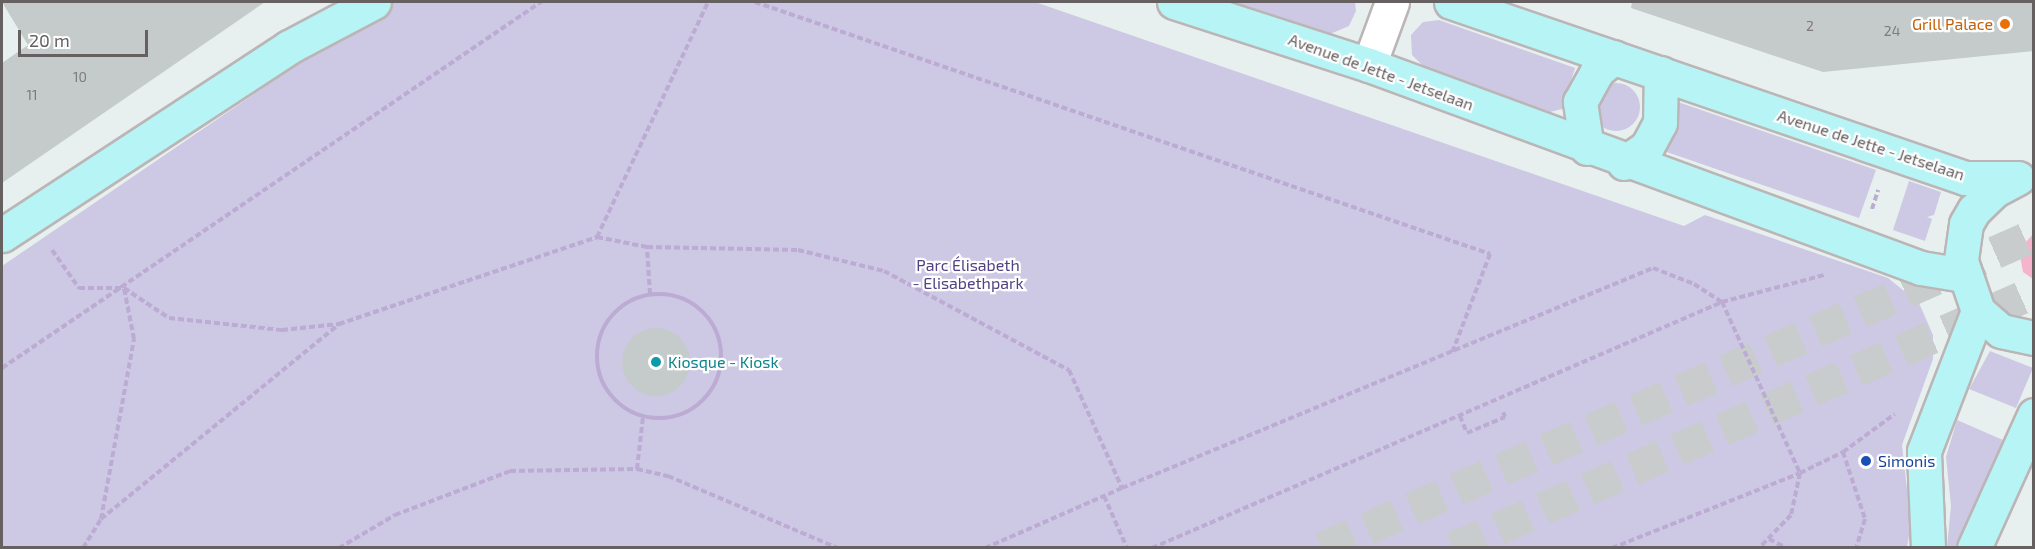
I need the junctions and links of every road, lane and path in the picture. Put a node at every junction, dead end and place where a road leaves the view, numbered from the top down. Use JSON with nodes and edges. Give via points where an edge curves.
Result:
{"nodes":[{"id":1,"x":336,"y":2,"type":"edge"},
{"id":2,"x":374,"y":2,"type":"edge"},
{"id":3,"x":541,"y":2,"type":"edge"},
{"id":4,"x":708,"y":2,"type":"edge"},
{"id":5,"x":755,"y":2,"type":"edge"},
{"id":6,"x":1174,"y":2,"type":"edge"},
{"id":7,"x":1392,"y":2,"type":"edge"},
{"id":8,"x":1451,"y":2,"type":"edge"},
{"id":9,"x":289,"y":47,"type":"junction"},
{"id":10,"x":1614,"y":57,"type":"junction"},
{"id":11,"x":1369,"y":65,"type":"junction"},
{"id":12,"x":1661,"y":72,"type":"junction"},
{"id":13,"x":1587,"y":148,"type":"junction"},
{"id":14,"x":1624,"y":163,"type":"junction"},
{"id":15,"x":2025,"y":175,"type":"edge"},
{"id":16,"x":1881,"y":182,"type":"dead end"},
{"id":17,"x":1867,"y":221,"type":"dead end"},
{"id":18,"x":2,"y":236,"type":"edge"},
{"id":19,"x":597,"y":237,"type":"junction"},
{"id":20,"x":45,"y":240,"type":"dead end"},
{"id":21,"x":647,"y":247,"type":"junction"},
{"id":22,"x":1830,"y":273,"type":"dead end"},
{"id":23,"x":1963,"y":275,"type":"junction"},
{"id":24,"x":124,"y":288,"type":"junction"},
{"id":25,"x":650,"y":294,"type":"junction"},
{"id":26,"x":1722,"y":302,"type":"junction"},
{"id":27,"x":1978,"y":311,"type":"junction"},
{"id":28,"x":339,"y":324,"type":"junction"},
{"id":29,"x":2034,"y":339,"type":"edge"},
{"id":30,"x":1452,"y":352,"type":"junction"},
{"id":31,"x":2,"y":368,"type":"edge"},
{"id":32,"x":1503,"y":411,"type":"dead end"},
{"id":33,"x":1899,"y":411,"type":"dead end"},
{"id":34,"x":1460,"y":416,"type":"junction"},
{"id":35,"x":2034,"y":416,"type":"edge"},
{"id":36,"x":643,"y":417,"type":"junction"},
{"id":37,"x":1843,"y":452,"type":"junction"},
{"id":38,"x":637,"y":469,"type":"junction"},
{"id":39,"x":1800,"y":473,"type":"junction"},
{"id":40,"x":1122,"y":488,"type":"junction"},
{"id":41,"x":1104,"y":496,"type":"junction"},
{"id":42,"x":101,"y":519,"type":"junction"},
{"id":43,"x":1769,"y":539,"type":"junction"},
{"id":44,"x":83,"y":548,"type":"edge"},
{"id":45,"x":339,"y":548,"type":"edge"},
{"id":46,"x":838,"y":548,"type":"edge"},
{"id":47,"x":985,"y":548,"type":"edge"},
{"id":48,"x":1127,"y":548,"type":"edge"},
{"id":49,"x":1152,"y":548,"type":"edge"},
{"id":50,"x":1612,"y":548,"type":"edge"},
{"id":51,"x":1760,"y":548,"type":"edge"},
{"id":52,"x":1787,"y":548,"type":"edge"},
{"id":53,"x":1856,"y":548,"type":"edge"},
{"id":54,"x":1928,"y":548,"type":"edge"},
{"id":55,"x":1974,"y":548,"type":"edge"}],
"edges":[{"from":1,"to":9,"type":"main road"},
{"from":2,"to":9,"type":"main road"},
{"from":3,"to":24,"type":"path"},
{"from":4,"to":19,"type":"path"},
{"from":5,"to":30,"type":"path","via":[[1490,254]]},
{"from":6,"to":11,"type":"main road","name":"Avenue de Jette - Jetselaan"},
{"from":7,"to":11,"type":"street"},
{"from":8,"to":10,"type":"main road","name":"Avenue de Jette - Jetselaan"},
{"from":9,"to":18,"type":"main road"},
{"from":10,"to":12,"type":"main road","name":"Avenue de Jette - Jetselaan"},
{"from":10,"to":13,"type":"main road","via":[[1597,71],[1580,102]]},
{"from":11,"to":13,"type":"main road","name":"Avenue de Jette - Jetselaan"},
{"from":12,"to":14,"type":"main road","via":[[1660,123],[1647,147]]},
{"from":12,"to":15,"type":"main road","name":"Avenue de Jette - Jetselaan","via":[[1965,178]]},
{"from":13,"to":14,"type":"main road","name":"Avenue de Jette - Jetselaan"},
{"from":14,"to":23,"type":"main road","name":"Avenue de Jette - Jetselaan","via":[[1921,268]]},
{"from":15,"to":23,"type":"main road","via":[[1984,198],[1966,224]]},
{"from":16,"to":17,"type":"path"},
{"from":19,"to":21,"type":"path"},
{"from":19,"to":28,"type":"path"},
{"from":20,"to":24,"type":"path","via":[[79,288]]},
{"from":21,"to":25,"type":"path"},
{"from":21,"to":40,"type":"path","via":[[798,250],[884,271],[1069,370]]},
{"from":22,"to":26,"type":"path"},
{"from":23,"to":27,"type":"main road"},
{"from":24,"to":28,"type":"path","via":[[168,318],[282,330]]},
{"from":24,"to":31,"type":"path"},
{"from":24,"to":42,"type":"path","via":[[134,339]]},
{"from":25,"to":36,"type":"path","via":[[609,319],[599,341],[597,365],[605,388],[621,406]]},
{"from":25,"to":36,"type":"path","via":[[674,295],[697,306],[713,324],[721,347],[719,372],[709,394],[691,410],[667,418]]},
{"from":26,"to":30,"type":"path","via":[[1694,284],[1653,268]]},
{"from":26,"to":34,"type":"path"},
{"from":26,"to":39,"type":"path"},
{"from":27,"to":29,"type":"main road","via":[[2001,331]]},
{"from":27,"to":54,"type":"main road","via":[[1924,451]]},
{"from":28,"to":42,"type":"path"},
{"from":30,"to":40,"type":"path"},
{"from":32,"to":34,"type":"path","via":[[1505,417],[1467,433]]},
{"from":33,"to":37,"type":"path"},
{"from":34,"to":49,"type":"path"},
{"from":35,"to":55,"type":"main road"},
{"from":36,"to":38,"type":"path"},
{"from":37,"to":39,"type":"path"},
{"from":37,"to":53,"type":"path","via":[[1864,519]]},
{"from":38,"to":45,"type":"path","via":[[510,471],[395,515]]},
{"from":38,"to":46,"type":"path","via":[[668,476]]},
{"from":39,"to":43,"type":"path","via":[[1791,514]]},
{"from":39,"to":50,"type":"path"},
{"from":40,"to":41,"type":"path"},
{"from":41,"to":47,"type":"path"},
{"from":41,"to":48,"type":"path"},
{"from":42,"to":44,"type":"path"},
{"from":43,"to":51,"type":"path"},
{"from":43,"to":52,"type":"path"}]}
